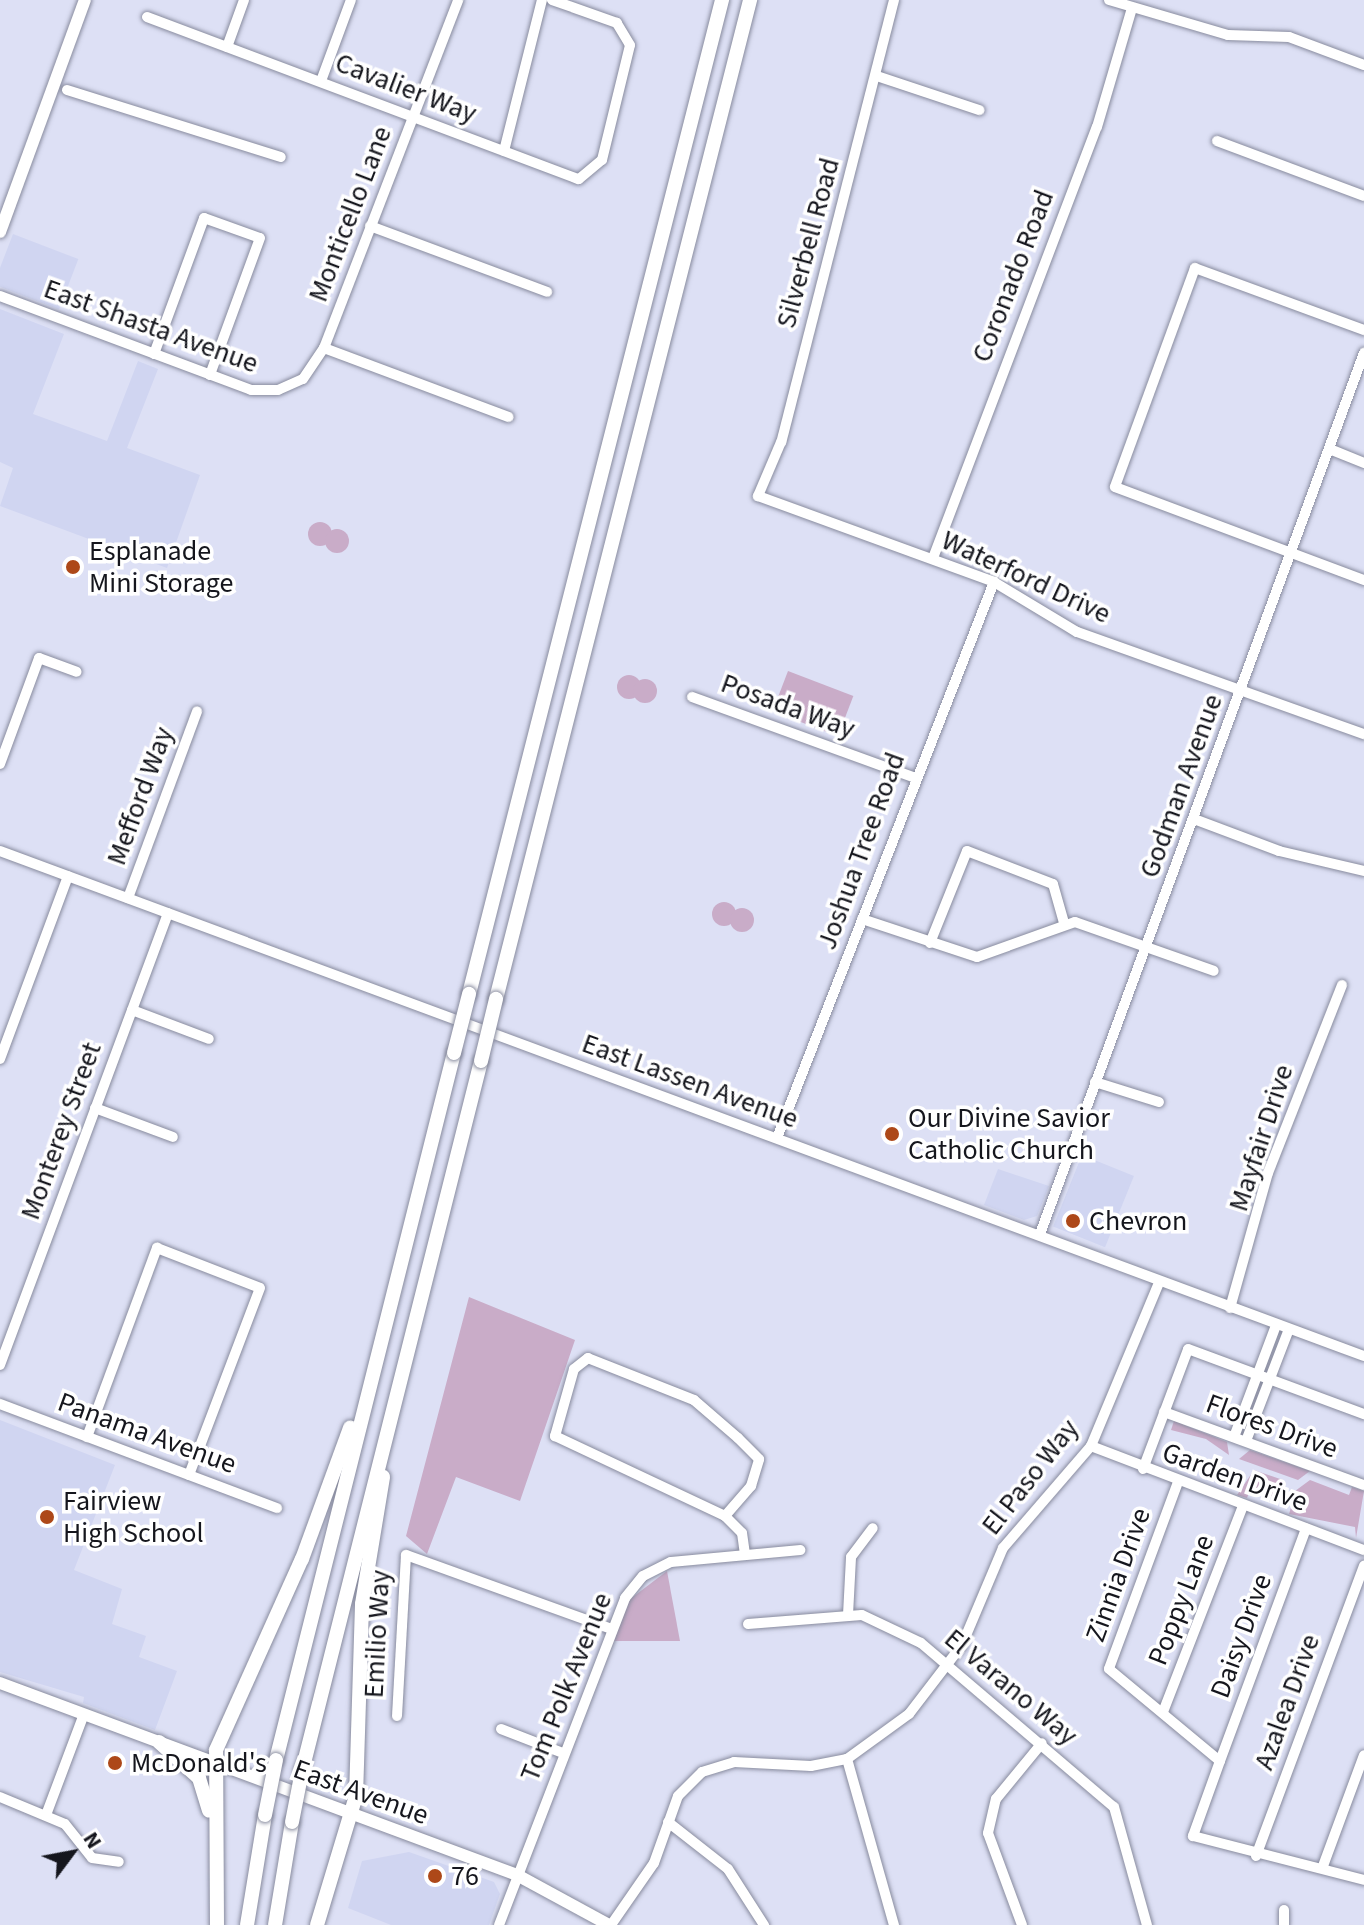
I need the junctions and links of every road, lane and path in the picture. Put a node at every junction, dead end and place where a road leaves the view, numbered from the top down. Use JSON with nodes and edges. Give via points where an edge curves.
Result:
{"nodes":[{"id":1,"x":85,"y":0,"type":"edge"},
{"id":2,"x":244,"y":0,"type":"edge"},
{"id":3,"x":351,"y":0,"type":"edge"},
{"id":4,"x":458,"y":0,"type":"edge"},
{"id":5,"x":542,"y":0,"type":"edge"},
{"id":6,"x":552,"y":0,"type":"edge"},
{"id":7,"x":722,"y":0,"type":"edge"},
{"id":8,"x":750,"y":0,"type":"edge"},
{"id":9,"x":894,"y":0,"type":"edge"},
{"id":10,"x":1109,"y":0,"type":"edge"},
{"id":11,"x":1132,"y":8,"type":"junction"},
{"id":12,"x":147,"y":17,"type":"dead end"},
{"id":13,"x":227,"y":47,"type":"junction"},
{"id":14,"x":1364,"y":65,"type":"edge"},
{"id":15,"x":877,"y":76,"type":"junction"},
{"id":16,"x":321,"y":81,"type":"junction"},
{"id":17,"x":67,"y":90,"type":"dead end"},
{"id":18,"x":979,"y":110,"type":"dead end"},
{"id":19,"x":414,"y":116,"type":"junction"},
{"id":20,"x":1217,"y":141,"type":"dead end"},
{"id":21,"x":504,"y":151,"type":"junction"},
{"id":22,"x":281,"y":157,"type":"dead end"},
{"id":23,"x":1364,"y":196,"type":"edge"},
{"id":24,"x":370,"y":226,"type":"junction"},
{"id":25,"x":0,"y":232,"type":"edge"},
{"id":26,"x":547,"y":292,"type":"dead end"},
{"id":27,"x":0,"y":296,"type":"edge"},
{"id":28,"x":1364,"y":330,"type":"edge"},
{"id":29,"x":324,"y":348,"type":"junction"},
{"id":30,"x":1364,"y":353,"type":"edge"},
{"id":31,"x":154,"y":354,"type":"junction"},
{"id":32,"x":210,"y":375,"type":"junction"},
{"id":33,"x":287,"y":388,"type":"joint"},
{"id":34,"x":509,"y":417,"type":"dead end"},
{"id":35,"x":1332,"y":450,"type":"junction"},
{"id":36,"x":1364,"y":463,"type":"edge"},
{"id":37,"x":758,"y":496,"type":"joint"},
{"id":38,"x":1290,"y":553,"type":"junction"},
{"id":39,"x":933,"y":558,"type":"junction"},
{"id":40,"x":1364,"y":580,"type":"edge"},
{"id":41,"x":994,"y":582,"type":"junction"},
{"id":42,"x":77,"y":672,"type":"dead end"},
{"id":43,"x":1242,"y":688,"type":"junction"},
{"id":44,"x":692,"y":697,"type":"dead end"},
{"id":45,"x":197,"y":711,"type":"dead end"},
{"id":46,"x":1364,"y":734,"type":"edge"},
{"id":47,"x":0,"y":764,"type":"edge"},
{"id":48,"x":913,"y":777,"type":"junction"},
{"id":49,"x":1194,"y":819,"type":"junction"},
{"id":50,"x":0,"y":851,"type":"edge"},
{"id":51,"x":1364,"y":871,"type":"edge"},
{"id":52,"x":68,"y":876,"type":"junction"},
{"id":53,"x":128,"y":898,"type":"junction"},
{"id":54,"x":168,"y":913,"type":"junction"},
{"id":55,"x":862,"y":919,"type":"junction"},
{"id":56,"x":1064,"y":923,"type":"junction"},
{"id":57,"x":930,"y":943,"type":"junction"},
{"id":58,"x":1148,"y":946,"type":"junction"},
{"id":59,"x":1214,"y":971,"type":"dead end"},
{"id":60,"x":1342,"y":985,"type":"dead end"},
{"id":61,"x":132,"y":1010,"type":"junction"},
{"id":62,"x":209,"y":1039,"type":"dead end"},
{"id":63,"x":0,"y":1059,"type":"edge"},
{"id":64,"x":1095,"y":1082,"type":"junction"},
{"id":65,"x":1159,"y":1102,"type":"dead end"},
{"id":66,"x":95,"y":1108,"type":"junction"},
{"id":67,"x":173,"y":1137,"type":"dead end"},
{"id":68,"x":777,"y":1138,"type":"junction"},
{"id":69,"x":1040,"y":1234,"type":"junction"},
{"id":70,"x":1159,"y":1283,"type":"junction"},
{"id":71,"x":1230,"y":1308,"type":"junction"},
{"id":72,"x":1276,"y":1325,"type":"junction"},
{"id":73,"x":1289,"y":1329,"type":"junction"},
{"id":74,"x":1364,"y":1356,"type":"edge"},
{"id":75,"x":374,"y":1364,"type":"junction"},
{"id":76,"x":0,"y":1365,"type":"edge"},
{"id":77,"x":1257,"y":1375,"type":"junction"},
{"id":78,"x":1270,"y":1379,"type":"junction"},
{"id":79,"x":0,"y":1404,"type":"edge"},
{"id":80,"x":1164,"y":1412,"type":"junction"},
{"id":81,"x":1364,"y":1414,"type":"edge"},
{"id":82,"x":390,"y":1418,"type":"junction"},
{"id":83,"x":87,"y":1437,"type":"junction"},
{"id":84,"x":1234,"y":1437,"type":"junction"},
{"id":85,"x":1246,"y":1441,"type":"junction"},
{"id":86,"x":1091,"y":1446,"type":"junction"},
{"id":87,"x":1143,"y":1469,"type":"junction"},
{"id":88,"x":189,"y":1475,"type":"junction"},
{"id":89,"x":1178,"y":1482,"type":"junction"},
{"id":90,"x":1364,"y":1485,"type":"edge"},
{"id":91,"x":1243,"y":1506,"type":"junction"},
{"id":92,"x":277,"y":1508,"type":"dead end"},
{"id":93,"x":725,"y":1516,"type":"junction"},
{"id":94,"x":873,"y":1528,"type":"dead end"},
{"id":95,"x":1306,"y":1528,"type":"junction"},
{"id":96,"x":800,"y":1550,"type":"dead end"},
{"id":97,"x":1364,"y":1550,"type":"edge"},
{"id":98,"x":745,"y":1555,"type":"junction"},
{"id":99,"x":1364,"y":1565,"type":"edge"},
{"id":100,"x":848,"y":1615,"type":"junction"},
{"id":101,"x":748,"y":1624,"type":"dead end"},
{"id":102,"x":611,"y":1629,"type":"junction"},
{"id":103,"x":948,"y":1666,"type":"junction"},
{"id":104,"x":0,"y":1683,"type":"edge"},
{"id":105,"x":1163,"y":1712,"type":"junction"},
{"id":106,"x":84,"y":1714,"type":"junction"},
{"id":107,"x":397,"y":1716,"type":"dead end"},
{"id":108,"x":501,"y":1729,"type":"dead end"},
{"id":109,"x":159,"y":1742,"type":"junction"},
{"id":110,"x":1042,"y":1743,"type":"junction"},
{"id":111,"x":563,"y":1753,"type":"junction"},
{"id":112,"x":1364,"y":1755,"type":"edge"},
{"id":113,"x":847,"y":1759,"type":"junction"},
{"id":114,"x":1220,"y":1761,"type":"junction"},
{"id":115,"x":215,"y":1764,"type":"junction"},
{"id":116,"x":0,"y":1797,"type":"edge"},
{"id":117,"x":46,"y":1815,"type":"junction"},
{"id":118,"x":353,"y":1815,"type":"junction"},
{"id":119,"x":668,"y":1822,"type":"junction"},
{"id":120,"x":1256,"y":1856,"type":"junction"},
{"id":121,"x":119,"y":1862,"type":"dead end"},
{"id":122,"x":1323,"y":1866,"type":"junction"},
{"id":123,"x":517,"y":1875,"type":"junction"},
{"id":124,"x":1364,"y":1880,"type":"edge"},
{"id":125,"x":216,"y":1898,"type":"junction"},
{"id":126,"x":1284,"y":1910,"type":"dead end"},
{"id":127,"x":217,"y":1925,"type":"edge"},
{"id":128,"x":247,"y":1925,"type":"edge"},
{"id":129,"x":275,"y":1925,"type":"edge"},
{"id":130,"x":317,"y":1925,"type":"edge"},
{"id":131,"x":499,"y":1925,"type":"edge"},
{"id":132,"x":610,"y":1925,"type":"edge"},
{"id":133,"x":764,"y":1925,"type":"edge"},
{"id":134,"x":894,"y":1925,"type":"edge"},
{"id":135,"x":1022,"y":1925,"type":"edge"},
{"id":136,"x":1147,"y":1925,"type":"edge"},
{"id":137,"x":1284,"y":1925,"type":"edge"}],
"edges":[{"from":1,"to":25,"type":"main road"},
{"from":2,"to":13,"type":"street"},
{"from":3,"to":16,"type":"street"},
{"from":4,"to":19,"type":"street","name":"Monticello Lane"},
{"from":5,"to":21,"type":"street"},
{"from":6,"to":21,"type":"street","name":"Cavalier Way","via":[[626,32],[630,49],[600,165],[584,177]]},
{"from":7,"to":75,"type":"highway","bridge":true},
{"from":8,"to":82,"type":"highway","bridge":true},
{"from":9,"to":15,"type":"street","name":"Silverbell Road"},
{"from":10,"to":11,"type":"street"},
{"from":11,"to":14,"type":"street","via":[[1228,35],[1289,37]]},
{"from":11,"to":39,"type":"street","name":"Coronado Road","via":[[1097,127]]},
{"from":12,"to":13,"type":"street","name":"Cavalier Way"},
{"from":13,"to":16,"type":"street","name":"Cavalier Way"},
{"from":15,"to":18,"type":"street"},
{"from":15,"to":37,"type":"street","name":"Silverbell Road","via":[[781,442]]},
{"from":16,"to":19,"type":"street","name":"Cavalier Way"},
{"from":17,"to":22,"type":"street"},
{"from":19,"to":21,"type":"street","name":"Cavalier Way"},
{"from":19,"to":24,"type":"street","name":"Monticello Lane"},
{"from":20,"to":23,"type":"street"},
{"from":24,"to":26,"type":"street"},
{"from":24,"to":29,"type":"street","name":"Monticello Lane"},
{"from":27,"to":31,"type":"street","name":"East Shasta Avenue"},
{"from":28,"to":38,"type":"street","via":[[1195,268],[1115,487]]},
{"from":29,"to":33,"type":"street","name":"Monticello Lane","via":[[309,374]]},
{"from":29,"to":34,"type":"street"},
{"from":30,"to":35,"type":"street","name":"Godman Avenue"},
{"from":31,"to":32,"type":"street","name":"East Shasta Avenue"},
{"from":31,"to":32,"type":"street","via":[[204,218],[260,238]]},
{"from":32,"to":33,"type":"street","name":"East Shasta Avenue","via":[[260,391]]},
{"from":35,"to":36,"type":"street"},
{"from":35,"to":38,"type":"street","name":"Godman Avenue"},
{"from":37,"to":39,"type":"street","name":"Waterford Drive"},
{"from":38,"to":40,"type":"street"},
{"from":38,"to":43,"type":"street","name":"Godman Avenue"},
{"from":39,"to":41,"type":"street","name":"Waterford Drive"},
{"from":41,"to":43,"type":"street","name":"Waterford Drive","via":[[1077,632]]},
{"from":41,"to":48,"type":"street","name":"Joshua Tree Road"},
{"from":42,"to":47,"type":"street","via":[[39,658]]},
{"from":43,"to":46,"type":"street","name":"Waterford Drive"},
{"from":43,"to":49,"type":"street","name":"Godman Avenue"},
{"from":44,"to":48,"type":"street","name":"Posada Way"},
{"from":45,"to":53,"type":"street","name":"Mefford Way"},
{"from":48,"to":55,"type":"street","name":"Joshua Tree Road"},
{"from":49,"to":51,"type":"street","via":[[1279,851]]},
{"from":49,"to":58,"type":"street","name":"Godman Avenue"},
{"from":50,"to":52,"type":"street","name":"East Lassen Avenue"},
{"from":52,"to":53,"type":"street","name":"East Lassen Avenue"},
{"from":52,"to":63,"type":"street"},
{"from":53,"to":54,"type":"street","name":"East Lassen Avenue"},
{"from":54,"to":61,"type":"street","name":"Monterey Street"},
{"from":54,"to":68,"type":"street","name":"East Lassen Avenue"},
{"from":55,"to":57,"type":"street"},
{"from":55,"to":68,"type":"street","name":"Joshua Tree Road"},
{"from":56,"to":57,"type":"street","via":[[977,957]]},
{"from":56,"to":57,"type":"street","via":[[1053,884],[967,851]]},
{"from":56,"to":58,"type":"street"},
{"from":58,"to":59,"type":"street"},
{"from":58,"to":64,"type":"street","name":"Godman Avenue"},
{"from":60,"to":71,"type":"street","name":"Mayfair Drive","via":[[1268,1173]]},
{"from":61,"to":62,"type":"street"},
{"from":61,"to":66,"type":"street","name":"Monterey Street"},
{"from":64,"to":65,"type":"street"},
{"from":64,"to":69,"type":"street","name":"Godman Avenue"},
{"from":66,"to":67,"type":"street"},
{"from":66,"to":76,"type":"street","name":"Monterey Street"},
{"from":68,"to":69,"type":"street","name":"East Lassen Avenue"},
{"from":69,"to":70,"type":"street","name":"East Lassen Avenue"},
{"from":70,"to":71,"type":"street","name":"East Lassen Avenue"},
{"from":70,"to":86,"type":"street","name":"El Paso Way"},
{"from":71,"to":72,"type":"street","name":"East Lassen Avenue"},
{"from":72,"to":73,"type":"street","name":"East Lassen Avenue"},
{"from":72,"to":77,"type":"street"},
{"from":73,"to":74,"type":"street","name":"East Lassen Avenue"},
{"from":73,"to":78,"type":"street"},
{"from":75,"to":115,"type":"highway"},
{"from":75,"to":128,"type":"highway","bridge":true,"via":[[276,1760]]},
{"from":77,"to":78,"type":"street"},
{"from":77,"to":80,"type":"street","name":"Zinnia Drive","via":[[1188,1349]]},
{"from":77,"to":84,"type":"street"},
{"from":78,"to":81,"type":"street"},
{"from":78,"to":85,"type":"street"},
{"from":79,"to":83,"type":"street","name":"Panama Avenue"},
{"from":80,"to":84,"type":"street","name":"Flores Drive"},
{"from":80,"to":87,"type":"street","name":"Zinnia Drive"},
{"from":82,"to":118,"type":"highway","via":[[362,1604]]},
{"from":82,"to":129,"type":"highway","bridge":true,"via":[[302,1771]]},
{"from":83,"to":88,"type":"street","name":"Panama Avenue"},
{"from":83,"to":88,"type":"street","via":[[157,1248],[260,1288]]},
{"from":84,"to":85,"type":"street","name":"Flores Drive"},
{"from":85,"to":90,"type":"street","name":"Flores Drive"},
{"from":86,"to":87,"type":"street","name":"Garden Drive"},
{"from":86,"to":103,"type":"street","name":"El Paso Way","via":[[1003,1548]]},
{"from":87,"to":89,"type":"street","name":"Garden Drive"},
{"from":88,"to":92,"type":"street","name":"Panama Avenue"},
{"from":89,"to":91,"type":"street","name":"Garden Drive"},
{"from":89,"to":105,"type":"street","name":"Zinnia Drive","via":[[1109,1669]]},
{"from":91,"to":95,"type":"street","name":"Garden Drive"},
{"from":91,"to":105,"type":"street","name":"Poppy Lane"},
{"from":93,"to":93,"type":"street","via":[[555,1436],[574,1369],[588,1358],[694,1400],[738,1438],[759,1459],[751,1486]]},
{"from":93,"to":98,"type":"street","via":[[742,1533]]},
{"from":94,"to":100,"type":"street","via":[[851,1557]]},
{"from":95,"to":97,"type":"street","name":"Garden Drive"},
{"from":95,"to":114,"type":"street","name":"Daisy Drive"},
{"from":96,"to":98,"type":"street","name":"Tom Polk Avenue"},
{"from":98,"to":102,"type":"street","name":"Tom Polk Avenue","via":[[671,1562],[643,1576]]},
{"from":99,"to":120,"type":"street","name":"Azalea Drive"},
{"from":100,"to":101,"type":"street","name":"El Varano Way"},
{"from":100,"to":103,"type":"street","name":"El Varano Way","via":[[890,1624]]},
{"from":102,"to":107,"type":"street","name":"Emilio Way","via":[[406,1555]]},
{"from":102,"to":111,"type":"street","name":"Tom Polk Avenue"},
{"from":103,"to":110,"type":"street","name":"El Varano Way"},
{"from":103,"to":113,"type":"street","name":"El Paso Way","via":[[892,1731]]},
{"from":104,"to":106,"type":"main road","name":"East Avenue"},
{"from":105,"to":114,"type":"street","name":"Zinnia Drive"},
{"from":106,"to":109,"type":"main road","name":"East Avenue"},
{"from":106,"to":117,"type":"street"},
{"from":108,"to":111,"type":"street"},
{"from":109,"to":115,"type":"main road","name":"East Avenue"},
{"from":109,"to":125,"type":"highway","via":[[206,1793]]},
{"from":110,"to":135,"type":"street","via":[[996,1799],[988,1833]]},
{"from":110,"to":136,"type":"street","name":"El Varano Way","via":[[1114,1807]]},
{"from":111,"to":123,"type":"street","name":"Tom Polk Avenue"},
{"from":112,"to":122,"type":"street"},
{"from":113,"to":119,"type":"street","name":"El Paso Way","via":[[720,1765],[688,1782]]},
{"from":113,"to":134,"type":"street"},
{"from":114,"to":120,"type":"street","via":[[1193,1836]]},
{"from":115,"to":118,"type":"main road","name":"East Avenue"},
{"from":115,"to":125,"type":"highway"},
{"from":116,"to":117,"type":"street"},
{"from":117,"to":121,"type":"street","via":[[65,1824],[92,1858]]},
{"from":118,"to":123,"type":"main road","name":"East Avenue"},
{"from":118,"to":130,"type":"highway"},
{"from":119,"to":132,"type":"street","name":"El Paso Way","via":[[654,1863]]},
{"from":119,"to":133,"type":"street","via":[[728,1869]]},
{"from":120,"to":122,"type":"street"},
{"from":122,"to":124,"type":"street"},
{"from":123,"to":131,"type":"street","name":"Tom Polk Avenue"},
{"from":123,"to":132,"type":"main road","name":"East Avenue"},
{"from":125,"to":127,"type":"highway"},
{"from":126,"to":137,"type":"street"}]}
